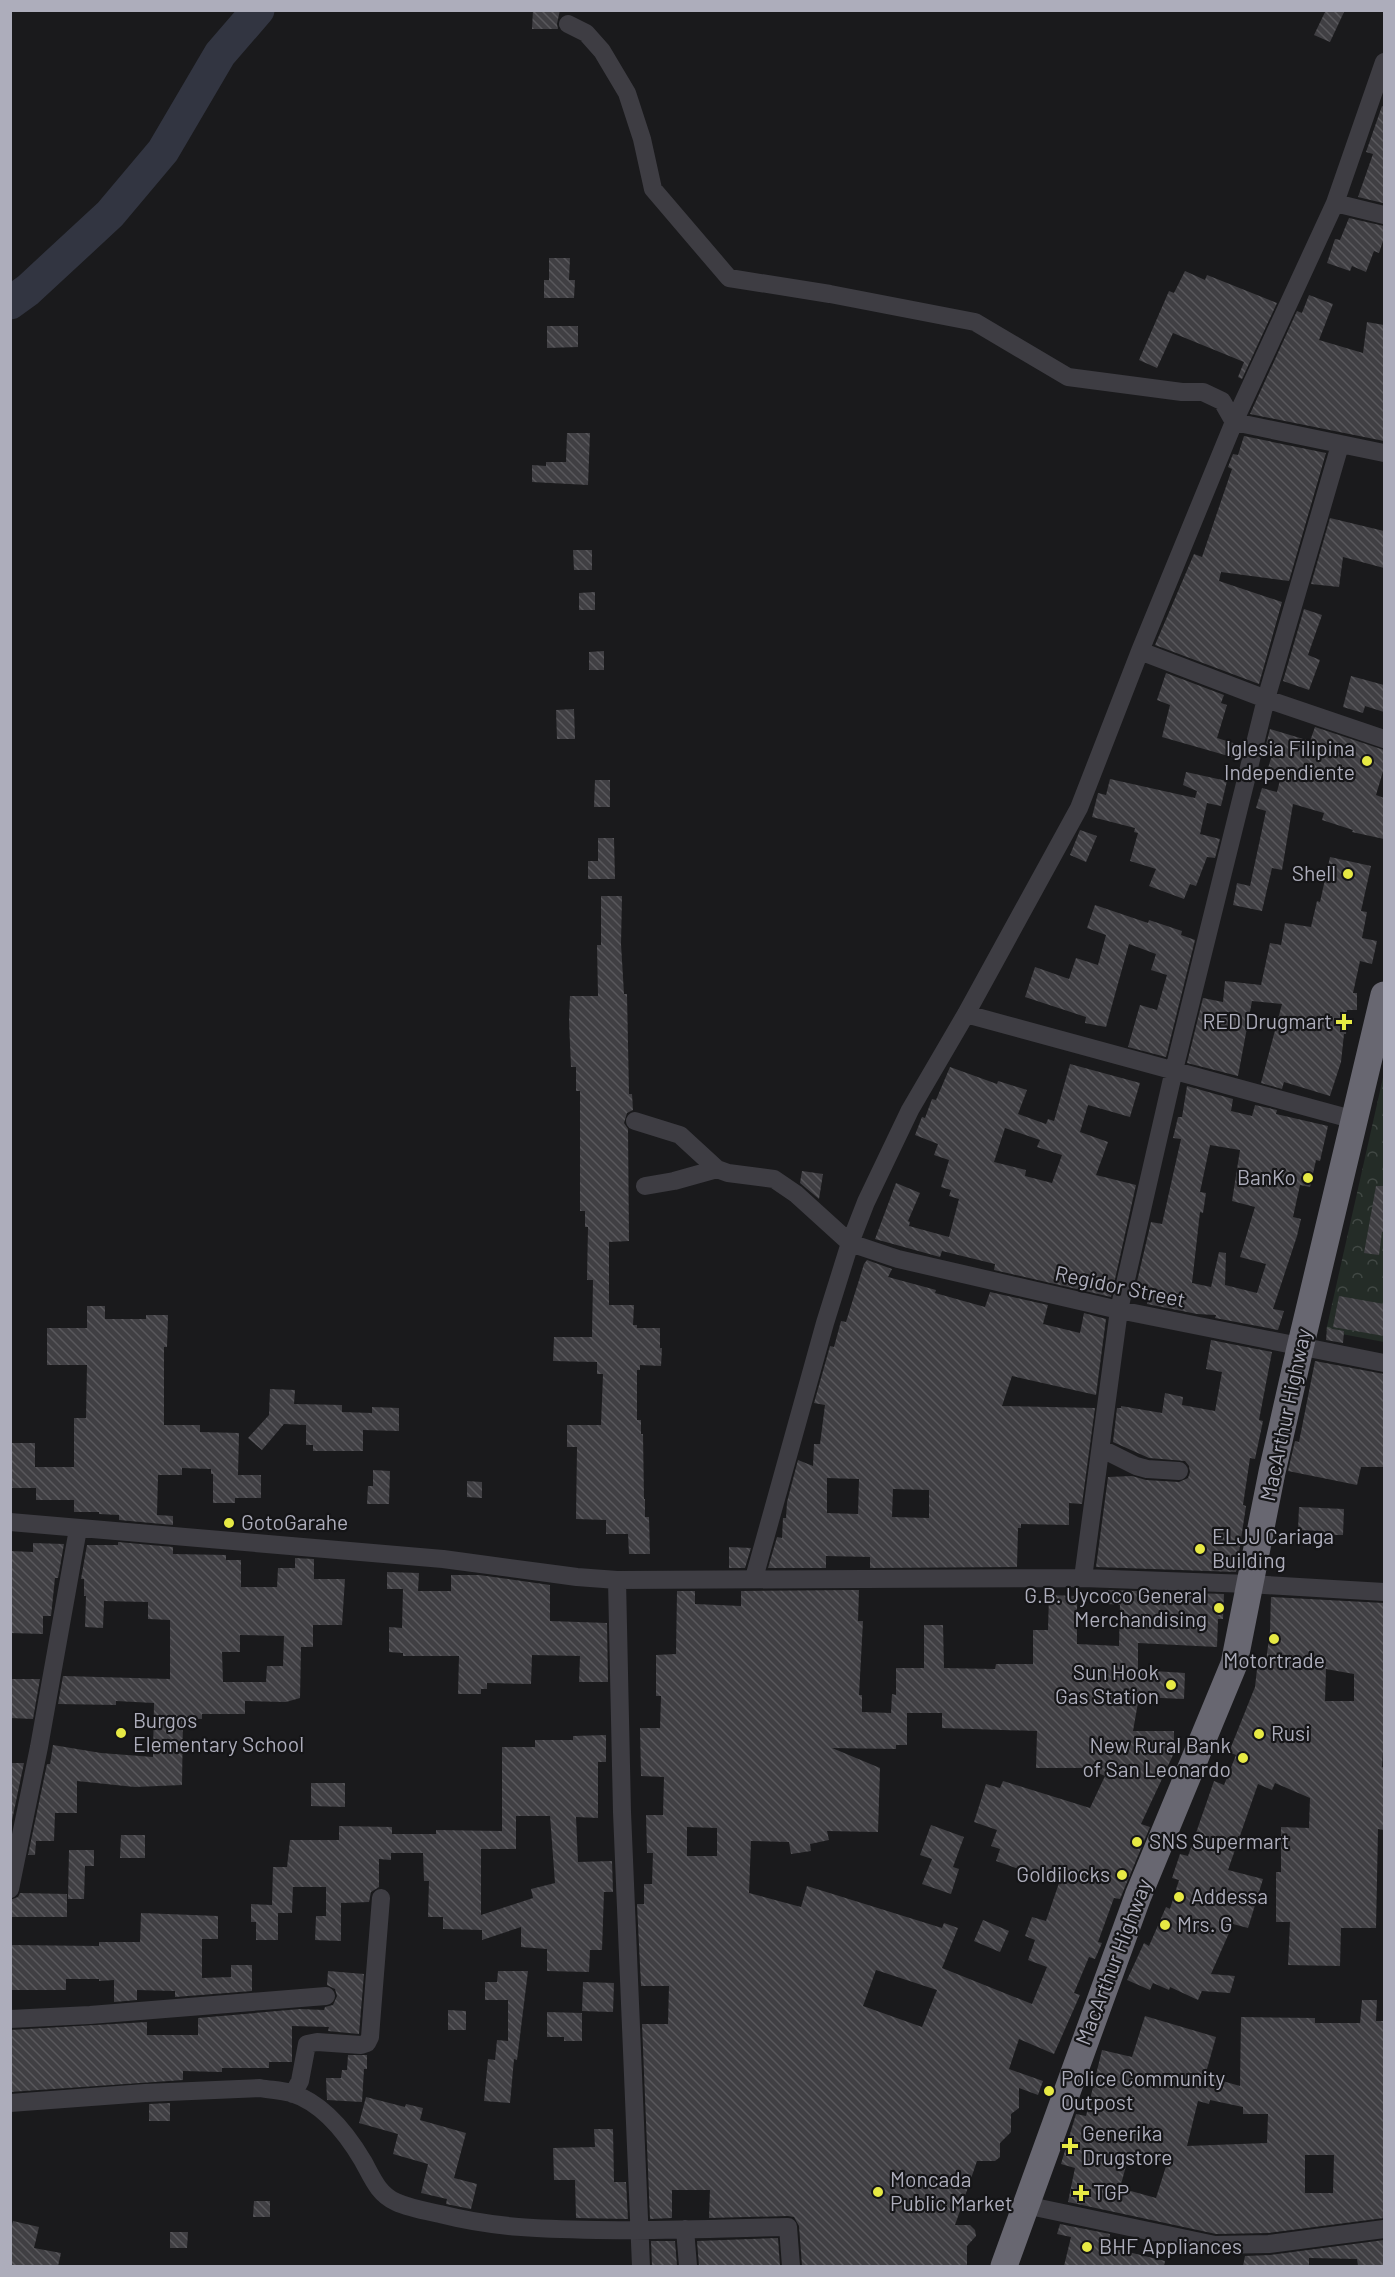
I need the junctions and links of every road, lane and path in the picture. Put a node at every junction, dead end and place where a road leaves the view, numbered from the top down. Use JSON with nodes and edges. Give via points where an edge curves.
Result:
{"nodes":[{"id":1,"x":568,"y":24,"type":"dead end"},
{"id":2,"x":1384,"y":62,"type":"edge"},
{"id":3,"x":1335,"y":203,"type":"junction"},
{"id":4,"x":1384,"y":215,"type":"edge"},
{"id":5,"x":1234,"y":422,"type":"junction"},
{"id":6,"x":1340,"y":445,"type":"junction"},
{"id":7,"x":1384,"y":453,"type":"edge"},
{"id":8,"x":1140,"y":651,"type":"junction"},
{"id":9,"x":1266,"y":699,"type":"junction"},
{"id":10,"x":1384,"y":739,"type":"edge"},
{"id":11,"x":1384,"y":995,"type":"edge"},
{"id":12,"x":966,"y":1014,"type":"junction"},
{"id":13,"x":1380,"y":1031,"type":"edge"},
{"id":14,"x":1174,"y":1070,"type":"junction"},
{"id":15,"x":1355,"y":1120,"type":"junction"},
{"id":16,"x":635,"y":1121,"type":"dead end"},
{"id":17,"x":717,"y":1169,"type":"junction"},
{"id":18,"x":645,"y":1186,"type":"dead end"},
{"id":19,"x":850,"y":1243,"type":"junction"},
{"id":20,"x":1119,"y":1310,"type":"junction"},
{"id":21,"x":1300,"y":1348,"type":"junction"},
{"id":22,"x":1384,"y":1363,"type":"edge"},
{"id":23,"x":1102,"y":1449,"type":"junction"},
{"id":24,"x":1179,"y":1471,"type":"dead end"},
{"id":25,"x":10,"y":1522,"type":"edge"},
{"id":26,"x":78,"y":1529,"type":"junction"},
{"id":27,"x":754,"y":1578,"type":"junction"},
{"id":28,"x":1083,"y":1578,"type":"junction"},
{"id":29,"x":617,"y":1580,"type":"junction"},
{"id":30,"x":1249,"y":1584,"type":"junction"},
{"id":31,"x":1384,"y":1592,"type":"edge"},
{"id":32,"x":10,"y":1889,"type":"edge"},
{"id":33,"x":381,"y":1898,"type":"dead end"},
{"id":34,"x":326,"y":1996,"type":"dead end"},
{"id":35,"x":10,"y":2019,"type":"edge"},
{"id":36,"x":293,"y":2094,"type":"junction"},
{"id":37,"x":10,"y":2103,"type":"edge"},
{"id":38,"x":1025,"y":2205,"type":"junction"},
{"id":39,"x":685,"y":2229,"type":"junction"},
{"id":40,"x":1384,"y":2229,"type":"edge"},
{"id":41,"x":640,"y":2230,"type":"junction"},
{"id":42,"x":641,"y":2266,"type":"edge"},
{"id":43,"x":688,"y":2266,"type":"edge"},
{"id":44,"x":791,"y":2266,"type":"edge"},
{"id":45,"x":1004,"y":2266,"type":"edge"}],
"edges":[{"from":1,"to":5,"type":"street","via":[[586,33],[603,51],[627,93],[653,189],[729,278],[975,322],[1068,377],[1203,392],[1222,401]]},
{"from":2,"to":3,"type":"street"},
{"from":3,"to":4,"type":"street"},
{"from":3,"to":5,"type":"street"},
{"from":5,"to":6,"type":"street"},
{"from":5,"to":8,"type":"street"},
{"from":6,"to":7,"type":"street"},
{"from":6,"to":9,"type":"street"},
{"from":8,"to":9,"type":"street"},
{"from":8,"to":12,"type":"street","via":[[1079,808]]},
{"from":9,"to":10,"type":"street"},
{"from":9,"to":14,"type":"street"},
{"from":11,"to":13,"type":"highway","name":"MacArthur Highway"},
{"from":12,"to":14,"type":"street"},
{"from":12,"to":19,"type":"street","via":[[909,1110]]},
{"from":13,"to":15,"type":"highway","name":"MacArthur Highway"},
{"from":14,"to":15,"type":"street"},
{"from":14,"to":20,"type":"street"},
{"from":15,"to":21,"type":"highway","name":"MacArthur Highway"},
{"from":16,"to":17,"type":"street","via":[[680,1135]]},
{"from":17,"to":18,"type":"street"},
{"from":17,"to":19,"type":"street","via":[[774,1179]]},
{"from":19,"to":20,"type":"street","name":"Regidor Street","via":[[935,1269]]},
{"from":19,"to":27,"type":"street"},
{"from":20,"to":21,"type":"street","name":"Regidor Street"},
{"from":20,"to":23,"type":"street"},
{"from":21,"to":22,"type":"street","name":"Regidor Street"},
{"from":21,"to":30,"type":"highway","name":"MacArthur Highway"},
{"from":23,"to":24,"type":"street","via":[[1136,1466]]},
{"from":23,"to":28,"type":"street"},
{"from":25,"to":26,"type":"street"},
{"from":26,"to":29,"type":"street","via":[[444,1559]]},
{"from":26,"to":32,"type":"street"},
{"from":27,"to":28,"type":"street"},
{"from":27,"to":29,"type":"street"},
{"from":28,"to":30,"type":"street"},
{"from":29,"to":41,"type":"street","via":[[622,1812]]},
{"from":30,"to":31,"type":"street"},
{"from":30,"to":38,"type":"highway","name":"MacArthur Highway","via":[[1240,1641],[1227,1683],[1138,1896]]},
{"from":33,"to":36,"type":"street","via":[[370,2037],[361,2045],[308,2044]]},
{"from":34,"to":35,"type":"street"},
{"from":36,"to":37,"type":"street","via":[[260,2088]]},
{"from":36,"to":41,"type":"street","via":[[339,2127],[377,2187],[397,2203],[503,2227]]},
{"from":38,"to":40,"type":"street","via":[[1215,2245],[1269,2244]]},
{"from":38,"to":45,"type":"highway","name":"MacArthur Highway"},
{"from":39,"to":41,"type":"street"},
{"from":39,"to":43,"type":"street"},
{"from":39,"to":44,"type":"street","via":[[788,2227]]},
{"from":41,"to":42,"type":"street"}]}
